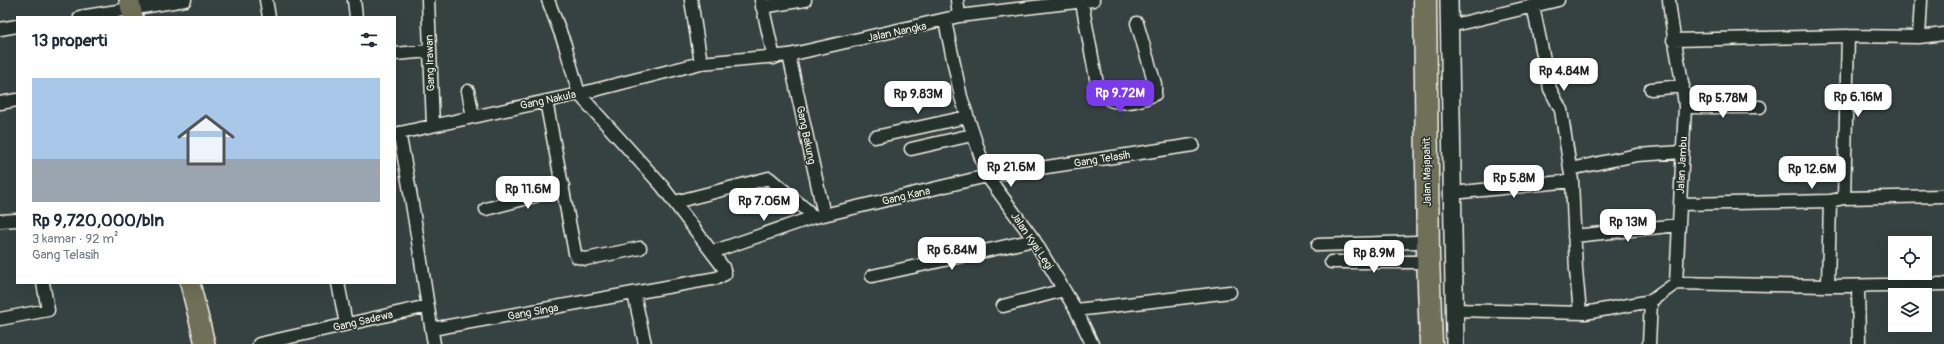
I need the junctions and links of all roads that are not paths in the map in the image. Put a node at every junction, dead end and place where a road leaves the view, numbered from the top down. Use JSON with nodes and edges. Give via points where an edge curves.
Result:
{"nodes":[{"id":1,"x":185,"y":0,"type":"edge"},
{"id":2,"x":266,"y":0,"type":"edge"},
{"id":3,"x":354,"y":0,"type":"edge"},
{"id":4,"x":428,"y":0,"type":"edge"},
{"id":5,"x":548,"y":0,"type":"edge"},
{"id":6,"x":691,"y":0,"type":"edge"},
{"id":7,"x":805,"y":0,"type":"edge"},
{"id":8,"x":957,"y":0,"type":"edge"},
{"id":9,"x":1416,"y":0,"type":"edge"},
{"id":10,"x":1425,"y":0,"type":"edge"},
{"id":11,"x":1439,"y":0,"type":"edge"},
{"id":12,"x":1449,"y":0,"type":"edge"},
{"id":13,"x":1558,"y":0,"type":"edge"},
{"id":14,"x":1669,"y":0,"type":"edge"},
{"id":15,"x":1921,"y":0,"type":"edge"},
{"id":16,"x":1088,"y":1,"type":"edge"},
{"id":17,"x":1069,"y":2,"type":"edge"},
{"id":18,"x":761,"y":4,"type":"edge"},
{"id":19,"x":1533,"y":6,"type":"junction"},
{"id":20,"x":131,"y":9,"type":"edge"},
{"id":21,"x":86,"y":16,"type":"edge"},
{"id":22,"x":269,"y":16,"type":"edge"},
{"id":23,"x":356,"y":16,"type":"edge"},
{"id":24,"x":959,"y":16,"type":"junction"},
{"id":25,"x":945,"y":21,"type":"junction"},
{"id":26,"x":1137,"y":23,"type":"dead end"},
{"id":27,"x":16,"y":26,"type":"edge"},
{"id":28,"x":1450,"y":26,"type":"junction"},
{"id":29,"x":0,"y":29,"type":"edge"},
{"id":30,"x":1944,"y":34,"type":"edge"},
{"id":31,"x":1848,"y":36,"type":"junction"},
{"id":32,"x":1919,"y":37,"type":"junction"},
{"id":33,"x":1673,"y":40,"type":"junction"},
{"id":34,"x":430,"y":51,"type":"junction"},
{"id":35,"x":396,"y":54,"type":"edge"},
{"id":36,"x":789,"y":55,"type":"junction"},
{"id":37,"x":774,"y":58,"type":"junction"},
{"id":38,"x":700,"y":63,"type":"junction"},
{"id":39,"x":1421,"y":66,"type":"junction"},
{"id":40,"x":1683,"y":86,"type":"junction"},
{"id":41,"x":1651,"y":88,"type":"dead end"},
{"id":42,"x":468,"y":91,"type":"dead end"},
{"id":43,"x":579,"y":94,"type":"junction"},
{"id":44,"x":16,"y":100,"type":"edge"},
{"id":45,"x":546,"y":101,"type":"junction"},
{"id":46,"x":0,"y":103,"type":"edge"},
{"id":47,"x":1685,"y":107,"type":"junction"},
{"id":48,"x":1760,"y":107,"type":"dead end"},
{"id":49,"x":473,"y":117,"type":"junction"},
{"id":50,"x":967,"y":117,"type":"junction"},
{"id":51,"x":433,"y":125,"type":"junction"},
{"id":52,"x":397,"y":134,"type":"edge"},
{"id":53,"x":972,"y":135,"type":"junction"},
{"id":54,"x":875,"y":137,"type":"dead end"},
{"id":55,"x":1193,"y":145,"type":"dead end"},
{"id":56,"x":911,"y":149,"type":"dead end"},
{"id":57,"x":1682,"y":152,"type":"junction"},
{"id":58,"x":1570,"y":169,"type":"junction"},
{"id":59,"x":987,"y":176,"type":"junction"},
{"id":60,"x":1572,"y":181,"type":"junction"},
{"id":61,"x":563,"y":186,"type":"junction"},
{"id":62,"x":1452,"y":193,"type":"junction"},
{"id":63,"x":1944,"y":196,"type":"edge"},
{"id":64,"x":1844,"y":198,"type":"junction"},
{"id":65,"x":1830,"y":201,"type":"junction"},
{"id":66,"x":675,"y":202,"type":"junction"},
{"id":67,"x":1680,"y":204,"type":"junction"},
{"id":68,"x":486,"y":210,"type":"dead end"},
{"id":69,"x":824,"y":215,"type":"junction"},
{"id":70,"x":812,"y":218,"type":"junction"},
{"id":71,"x":16,"y":220,"type":"edge"},
{"id":72,"x":0,"y":222,"type":"edge"},
{"id":73,"x":1679,"y":225,"type":"junction"},
{"id":74,"x":1574,"y":236,"type":"junction"},
{"id":75,"x":1034,"y":240,"type":"junction"},
{"id":76,"x":1318,"y":245,"type":"dead end"},
{"id":77,"x":640,"y":248,"type":"dead end"},
{"id":78,"x":712,"y":252,"type":"junction"},
{"id":79,"x":1426,"y":253,"type":"junction"},
{"id":80,"x":1331,"y":262,"type":"dead end"},
{"id":81,"x":872,"y":276,"type":"dead end"},
{"id":82,"x":1676,"y":283,"type":"junction"},
{"id":83,"x":43,"y":284,"type":"edge"},
{"id":84,"x":190,"y":284,"type":"edge"},
{"id":85,"x":338,"y":284,"type":"edge"},
{"id":86,"x":1944,"y":284,"type":"edge"},
{"id":87,"x":1828,"y":286,"type":"junction"},
{"id":88,"x":1858,"y":286,"type":"junction"},
{"id":89,"x":1064,"y":290,"type":"junction"},
{"id":90,"x":1230,"y":292,"type":"dead end"},
{"id":91,"x":634,"y":294,"type":"junction"},
{"id":92,"x":1651,"y":301,"type":"junction"},
{"id":93,"x":428,"y":306,"type":"junction"},
{"id":94,"x":1002,"y":306,"type":"dead end"},
{"id":95,"x":1076,"y":310,"type":"junction"},
{"id":96,"x":1453,"y":310,"type":"junction"},
{"id":97,"x":1580,"y":313,"type":"junction"},
{"id":98,"x":0,"y":319,"type":"edge"},
{"id":99,"x":346,"y":324,"type":"junction"},
{"id":100,"x":432,"y":329,"type":"junction"},
{"id":101,"x":205,"y":344,"type":"edge"},
{"id":102,"x":259,"y":344,"type":"edge"},
{"id":103,"x":434,"y":344,"type":"edge"},
{"id":104,"x":645,"y":344,"type":"edge"},
{"id":105,"x":1092,"y":344,"type":"edge"},
{"id":106,"x":1420,"y":344,"type":"edge"},
{"id":107,"x":1431,"y":344,"type":"edge"},
{"id":108,"x":1446,"y":344,"type":"edge"},
{"id":109,"x":1454,"y":344,"type":"edge"},
{"id":110,"x":1649,"y":344,"type":"edge"},
{"id":111,"x":1859,"y":344,"type":"edge"}],
"edges":[{"from":1,"to":20,"type":"street"},
{"from":2,"to":22,"type":"street"},
{"from":3,"to":23,"type":"street"},
{"from":4,"to":34,"type":"street","name":"Gang Irawan"},
{"from":5,"to":43,"type":"street","via":[[565,45]]},
{"from":6,"to":38,"type":"street"},
{"from":7,"to":18,"type":"street"},
{"from":8,"to":24,"type":"street"},
{"from":9,"to":39,"type":"street"},
{"from":10,"to":39,"type":"highway","name":"Jalan Majapahit"},
{"from":11,"to":79,"type":"highway","name":"Jalan Majapahit"},
{"from":12,"to":28,"type":"street"},
{"from":13,"to":19,"type":"street"},
{"from":14,"to":33,"type":"street","name":"Jalan Jambu"},
{"from":15,"to":32,"type":"street"},
{"from":16,"to":17,"type":"street","name":"Jalan Nangka"},
{"from":16,"to":26,"type":"street","via":[[1098,89],[1103,96],[1112,101],[1135,102],[1155,94],[1155,84]]},
{"from":17,"to":24,"type":"street","name":"Jalan Nangka"},
{"from":18,"to":37,"type":"street"},
{"from":19,"to":28,"type":"street"},
{"from":19,"to":58,"type":"street","via":[[1550,89],[1561,110]]},
{"from":20,"to":21,"type":"street"},
{"from":24,"to":25,"type":"street","name":"Jalan Nangka"},
{"from":25,"to":36,"type":"street","name":"Jalan Nangka"},
{"from":25,"to":50,"type":"street","name":"Jalan Kyai Legi"},
{"from":27,"to":29,"type":"street"},
{"from":28,"to":62,"type":"street"},
{"from":30,"to":32,"type":"street"},
{"from":31,"to":32,"type":"street"},
{"from":31,"to":33,"type":"street"},
{"from":31,"to":64,"type":"street"},
{"from":33,"to":40,"type":"street","name":"Jalan Jambu"},
{"from":34,"to":35,"type":"street"},
{"from":34,"to":51,"type":"street","name":"Gang Irawan"},
{"from":36,"to":37,"type":"street","name":"Jalan Nangka"},
{"from":36,"to":69,"type":"street","name":"Gang Bakung"},
{"from":37,"to":38,"type":"street","name":"Jalan Nangka"},
{"from":38,"to":43,"type":"street","name":"Gang Nakula"},
{"from":39,"to":79,"type":"highway","name":"Jalan Majapahit"},
{"from":40,"to":41,"type":"street"},
{"from":40,"to":47,"type":"street","name":"Jalan Jambu"},
{"from":42,"to":49,"type":"street"},
{"from":43,"to":45,"type":"street","name":"Gang Nakula"},
{"from":43,"to":66,"type":"street"},
{"from":44,"to":46,"type":"street"},
{"from":45,"to":49,"type":"street","name":"Gang Nakula"},
{"from":45,"to":61,"type":"street"},
{"from":47,"to":48,"type":"street"},
{"from":47,"to":57,"type":"street","name":"Jalan Jambu"},
{"from":49,"to":51,"type":"street","name":"Gang Nakula"},
{"from":50,"to":53,"type":"street","name":"Jalan Kyai Legi"},
{"from":50,"to":54,"type":"street"},
{"from":51,"to":52,"type":"street","name":"Gang Nakula"},
{"from":52,"to":93,"type":"street","via":[[412,196]]},
{"from":53,"to":56,"type":"street"},
{"from":53,"to":59,"type":"street","name":"Jalan Kyai Legi"},
{"from":55,"to":59,"type":"street","name":"Gang Telasih"},
{"from":57,"to":58,"type":"street","via":[[1637,155]]},
{"from":57,"to":67,"type":"street","name":"Jalan Jambu"},
{"from":58,"to":60,"type":"street"},
{"from":59,"to":69,"type":"street","name":"Gang Kana"},
{"from":59,"to":75,"type":"street","name":"Jalan Kyai Legi"},
{"from":60,"to":62,"type":"street"},
{"from":60,"to":74,"type":"street"},
{"from":61,"to":68,"type":"street"},
{"from":61,"to":77,"type":"street","via":[[577,257],[586,259]]},
{"from":62,"to":96,"type":"street"},
{"from":63,"to":64,"type":"street"},
{"from":64,"to":65,"type":"street"},
{"from":65,"to":67,"type":"street"},
{"from":65,"to":87,"type":"street"},
{"from":66,"to":70,"type":"street","via":[[769,178],[808,211]]},
{"from":66,"to":78,"type":"street"},
{"from":67,"to":73,"type":"street","name":"Jalan Jambu"},
{"from":69,"to":70,"type":"street","name":"Gang Kana"},
{"from":70,"to":78,"type":"street","name":"Gang Kana"},
{"from":71,"to":72,"type":"street"},
{"from":73,"to":74,"type":"street"},
{"from":73,"to":82,"type":"street","name":"Jalan Jambu"},
{"from":74,"to":97,"type":"street"},
{"from":75,"to":81,"type":"street"},
{"from":75,"to":89,"type":"street","name":"Jalan Kyai Legi"},
{"from":76,"to":79,"type":"street"},
{"from":78,"to":91,"type":"street","name":"Gang Singa","via":[[724,267],[725,274],[722,276]]},
{"from":79,"to":80,"type":"street"},
{"from":79,"to":106,"type":"street"},
{"from":79,"to":107,"type":"highway","name":"Jalan Majapahit"},
{"from":79,"to":108,"type":"highway","name":"Jalan Majapahit"},
{"from":82,"to":87,"type":"street"},
{"from":82,"to":92,"type":"street"},
{"from":83,"to":98,"type":"street","via":[[48,310]]},
{"from":84,"to":101,"type":"main road"},
{"from":85,"to":99,"type":"street"},
{"from":86,"to":88,"type":"street"},
{"from":87,"to":88,"type":"street"},
{"from":88,"to":111,"type":"street"},
{"from":89,"to":94,"type":"street"},
{"from":89,"to":95,"type":"street","name":"Jalan Kyai Legi"},
{"from":90,"to":95,"type":"street"},
{"from":91,"to":100,"type":"street","name":"Gang Singa"},
{"from":91,"to":104,"type":"street"},
{"from":92,"to":97,"type":"street"},
{"from":92,"to":110,"type":"street"},
{"from":93,"to":99,"type":"street","name":"Gang Sadewa"},
{"from":93,"to":100,"type":"street"},
{"from":95,"to":105,"type":"street","name":"Jalan Kyai Legi"},
{"from":96,"to":97,"type":"street"},
{"from":96,"to":109,"type":"street"},
{"from":99,"to":102,"type":"street","name":"Gang Sadewa"},
{"from":100,"to":103,"type":"street"}]}
